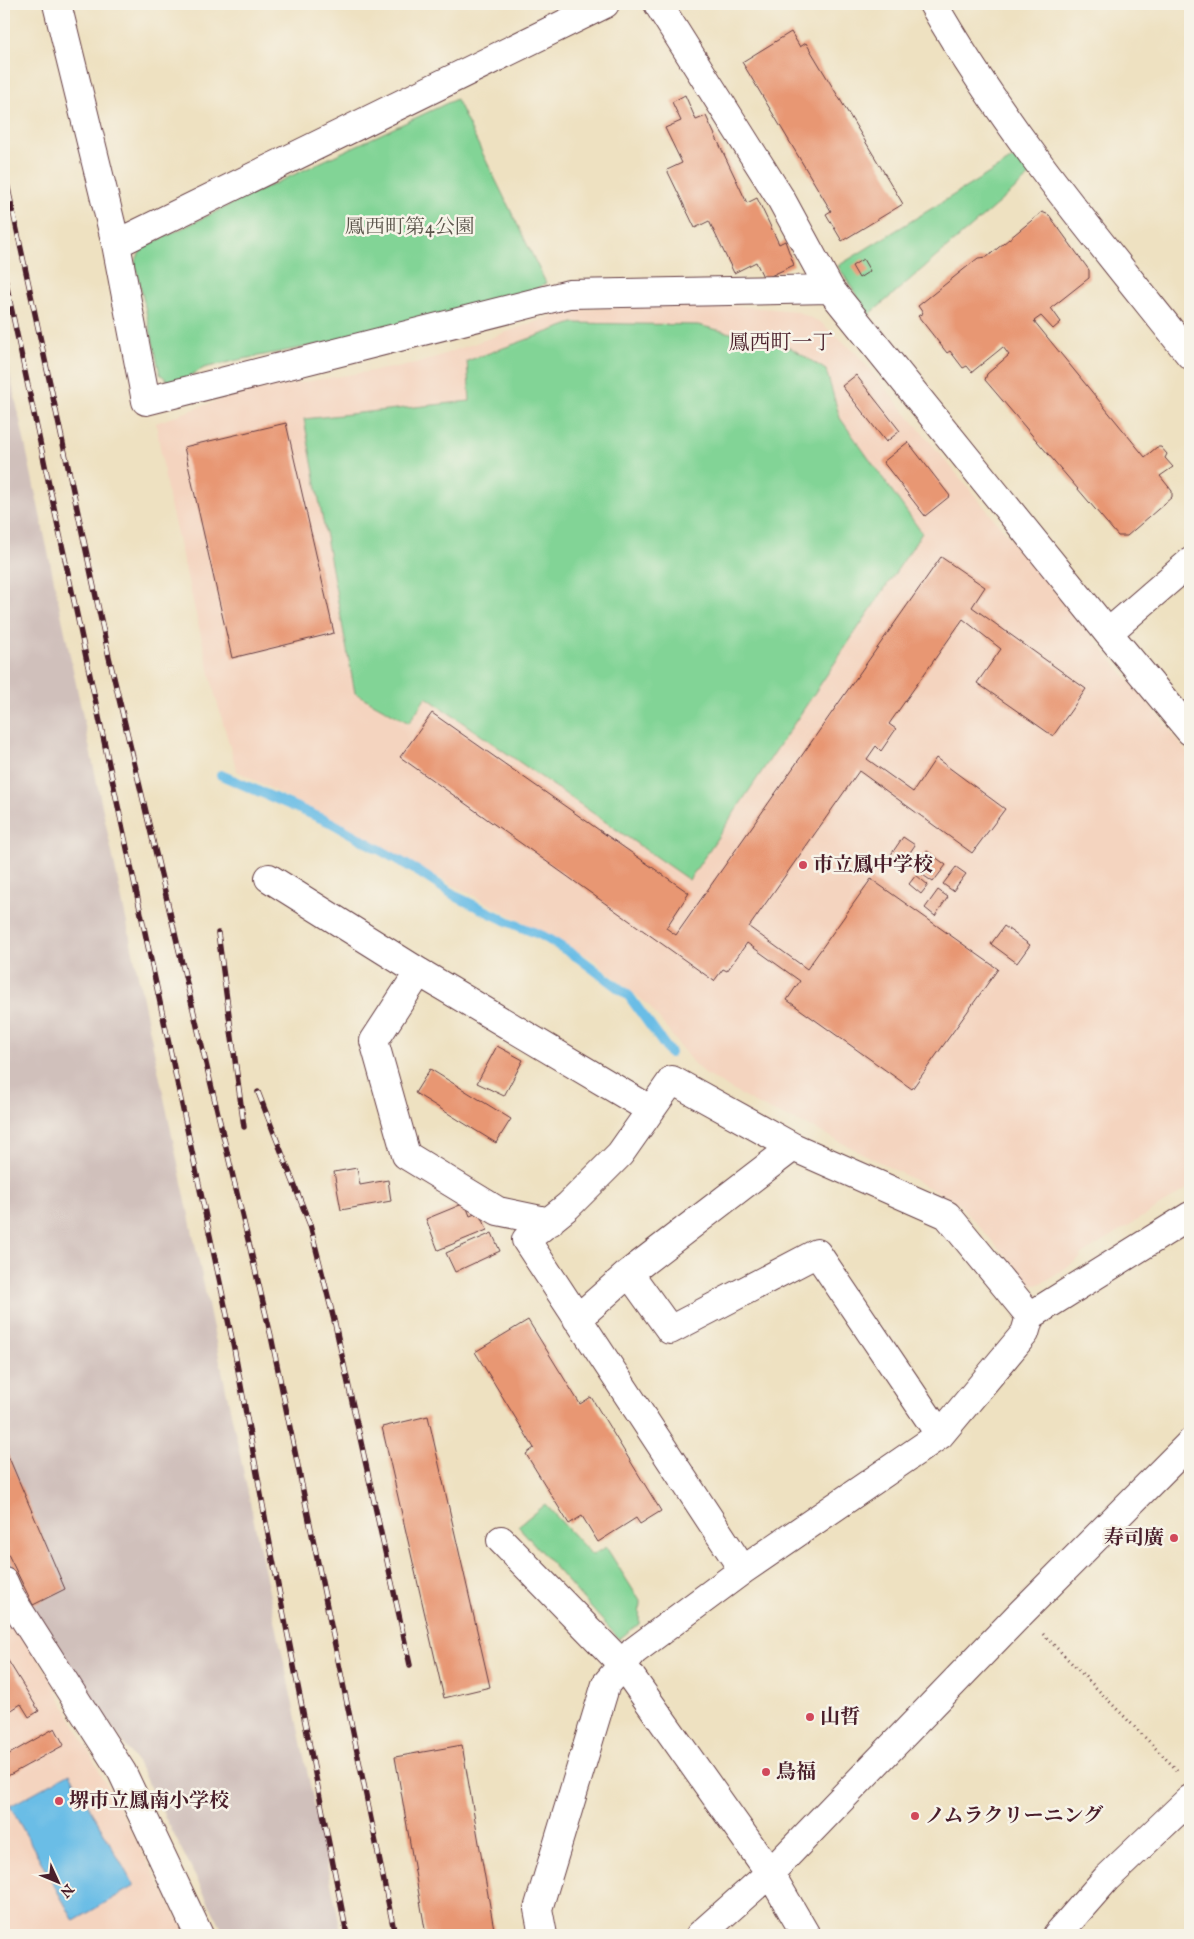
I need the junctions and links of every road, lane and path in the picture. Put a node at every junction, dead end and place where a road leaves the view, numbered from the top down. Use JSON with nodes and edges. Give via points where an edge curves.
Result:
{"nodes":[{"id":1,"x":57,"y":4,"type":"edge"},
{"id":2,"x":605,"y":4,"type":"edge"},
{"id":3,"x":658,"y":4,"type":"edge"},
{"id":4,"x":933,"y":4,"type":"edge"},
{"id":5,"x":116,"y":244,"type":"junction"},
{"id":6,"x":830,"y":289,"type":"junction"},
{"id":7,"x":1190,"y":355,"type":"edge"},
{"id":8,"x":1190,"y":562,"type":"edge"},
{"id":9,"x":1108,"y":633,"type":"junction"},
{"id":10,"x":1190,"y":731,"type":"edge"},
{"id":11,"x":269,"y":878,"type":"dead end"},
{"id":12,"x":419,"y":972,"type":"junction"},
{"id":13,"x":651,"y":1110,"type":"junction"},
{"id":14,"x":793,"y":1147,"type":"junction"},
{"id":15,"x":1190,"y":1216,"type":"edge"},
{"id":16,"x":550,"y":1222,"type":"junction"},
{"id":17,"x":629,"y":1273,"type":"junction"},
{"id":18,"x":1030,"y":1316,"type":"junction"},
{"id":19,"x":577,"y":1319,"type":"junction"},
{"id":20,"x":940,"y":1435,"type":"junction"},
{"id":21,"x":1190,"y":1443,"type":"edge"},
{"id":22,"x":501,"y":1540,"type":"dead end"},
{"id":23,"x":743,"y":1570,"type":"junction"},
{"id":24,"x":4,"y":1582,"type":"edge"},
{"id":25,"x":1022,"y":1612,"type":"junction"},
{"id":26,"x":622,"y":1664,"type":"junction"},
{"id":27,"x":1187,"y":1788,"type":"edge"},
{"id":28,"x":770,"y":1872,"type":"junction"},
{"id":29,"x":199,"y":1935,"type":"edge"},
{"id":30,"x":543,"y":1935,"type":"edge"},
{"id":31,"x":700,"y":1935,"type":"edge"},
{"id":32,"x":806,"y":1935,"type":"edge"},
{"id":33,"x":1057,"y":1935,"type":"edge"}],
"edges":[{"from":1,"to":5,"type":"street"},
{"from":2,"to":5,"type":"street"},
{"from":3,"to":6,"type":"street","via":[[781,199]]},
{"from":4,"to":7,"type":"street","via":[[1038,164]]},
{"from":5,"to":6,"type":"street","via":[[146,401],[569,294]]},
{"from":6,"to":9,"type":"street"},
{"from":8,"to":9,"type":"street"},
{"from":9,"to":10,"type":"street"},
{"from":11,"to":12,"type":"street"},
{"from":12,"to":13,"type":"street"},
{"from":12,"to":16,"type":"street","via":[[374,1041],[406,1155],[498,1211]]},
{"from":13,"to":14,"type":"street","via":[[672,1080]]},
{"from":13,"to":16,"type":"street","via":[[620,1154]]},
{"from":14,"to":17,"type":"street"},
{"from":14,"to":18,"type":"street","via":[[948,1215]]},
{"from":15,"to":18,"type":"street"},
{"from":16,"to":19,"type":"street","via":[[526,1240]]},
{"from":17,"to":19,"type":"street"},
{"from":17,"to":20,"type":"street","via":[[670,1330],[817,1253]]},
{"from":18,"to":20,"type":"street","via":[[1025,1333]]},
{"from":19,"to":23,"type":"street"},
{"from":20,"to":23,"type":"street"},
{"from":21,"to":25,"type":"street"},
{"from":22,"to":26,"type":"street"},
{"from":23,"to":26,"type":"street","via":[[634,1651]]},
{"from":24,"to":29,"type":"street","via":[[122,1772]]},
{"from":25,"to":27,"type":"path"},
{"from":25,"to":28,"type":"street"},
{"from":26,"to":28,"type":"street"},
{"from":26,"to":30,"type":"street","via":[[606,1684],[538,1909]]},
{"from":27,"to":33,"type":"street"},
{"from":28,"to":31,"type":"street"},
{"from":28,"to":32,"type":"street"}]}
